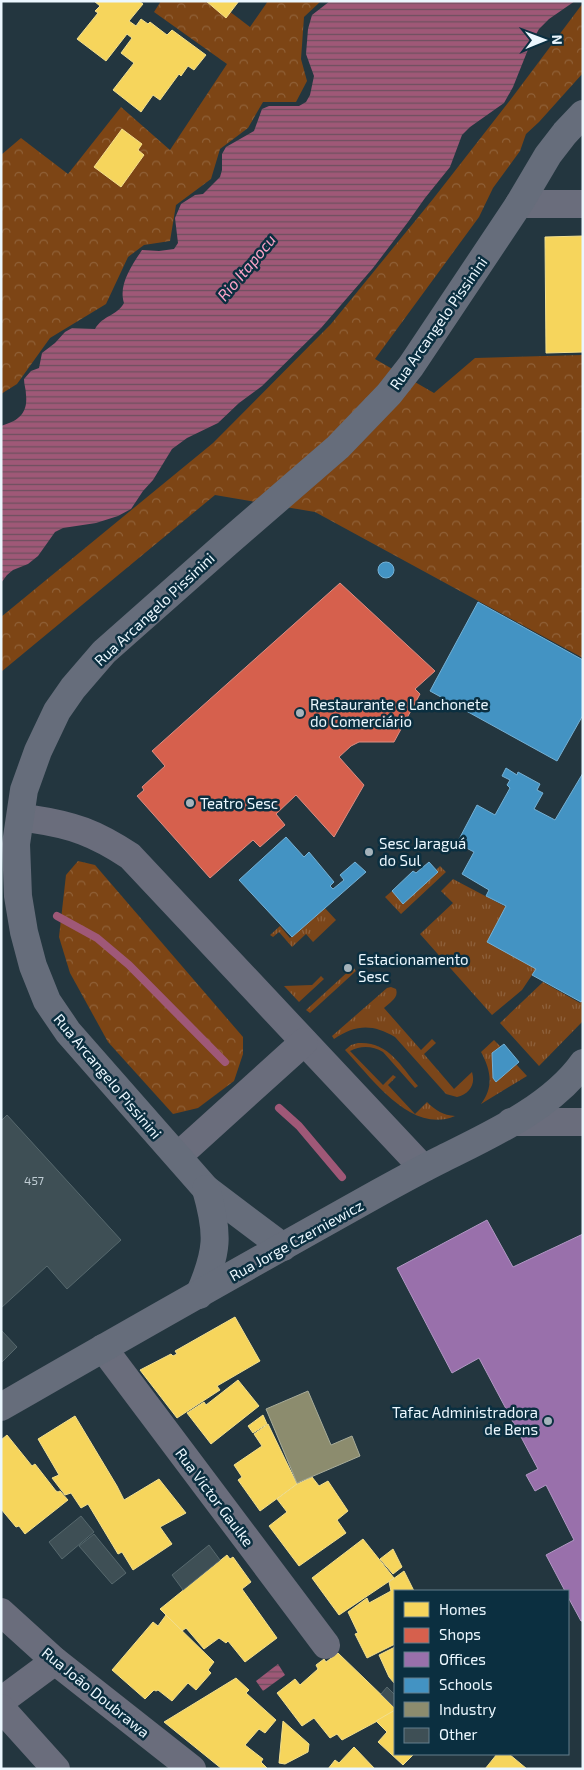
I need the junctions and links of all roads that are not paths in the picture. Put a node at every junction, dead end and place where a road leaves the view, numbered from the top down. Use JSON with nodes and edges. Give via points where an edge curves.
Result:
{"nodes":[{"id":1,"x":583,"y":114,"type":"edge"},
{"id":2,"x":519,"y":204,"type":"junction"},
{"id":3,"x":583,"y":204,"type":"edge"},
{"id":4,"x":32,"y":819,"type":"dead end"},
{"id":5,"x":304,"y":1042,"type":"junction"},
{"id":6,"x":583,"y":1063,"type":"edge"},
{"id":7,"x":563,"y":1085,"type":"junction"},
{"id":8,"x":511,"y":1122,"type":"junction"},
{"id":9,"x":583,"y":1122,"type":"edge"},
{"id":10,"x":178,"y":1156,"type":"junction"},
{"id":11,"x":423,"y":1168,"type":"junction"},
{"id":12,"x":206,"y":1189,"type":"junction"},
{"id":13,"x":283,"y":1247,"type":"junction"},
{"id":14,"x":199,"y":1295,"type":"junction"},
{"id":15,"x":104,"y":1348,"type":"junction"},
{"id":16,"x":1,"y":1407,"type":"edge"},
{"id":17,"x":1,"y":1612,"type":"edge"},
{"id":18,"x":326,"y":1645,"type":"dead end"},
{"id":19,"x":55,"y":1661,"type":"junction"},
{"id":20,"x":1,"y":1701,"type":"edge"},
{"id":21,"x":1,"y":1708,"type":"edge"},
{"id":22,"x":56,"y":1769,"type":"edge"},
{"id":23,"x":192,"y":1769,"type":"edge"}],
"edges":[{"from":1,"to":2,"type":"main road","name":"Rua Arcangelo Pissinini","via":[[548,155]]},
{"from":2,"to":3,"type":"street"},
{"from":2,"to":10,"type":"main road","name":"Rua Arcangelo Pissinini","via":[[389,394],[338,448],[104,652],[57,712],[29,772],[16,844],[18,896],[33,966],[47,1001],[68,1032]]},
{"from":4,"to":5,"type":"street","via":[[81,829],[105,839],[130,856]]},
{"from":5,"to":10,"type":"street"},
{"from":5,"to":11,"type":"street"},
{"from":6,"to":7,"type":"main road","name":"Rua Jorge Czerniewicz"},
{"from":7,"to":8,"type":"main road","name":"Rua Jorge Czerniewicz"},
{"from":7,"to":9,"type":"street","via":[[568,1105]]},
{"from":8,"to":9,"type":"street"},
{"from":8,"to":11,"type":"main road","name":"Rua Jorge Czerniewicz"},
{"from":10,"to":12,"type":"main road","name":"Rua Arcangelo Pissinini"},
{"from":11,"to":13,"type":"main road","name":"Rua Jorge Czerniewicz"},
{"from":12,"to":13,"type":"main road","name":"Rua Arcangelo Pissinini"},
{"from":12,"to":14,"type":"main road","name":"Rua Arcangelo Pissinini","via":[[213,1216],[214,1257]]},
{"from":13,"to":14,"type":"main road","name":"Rua Jorge Czerniewicz"},
{"from":14,"to":15,"type":"main road","name":"Rua Jorge Czerniewicz"},
{"from":15,"to":16,"type":"main road","name":"Rua Jorge Czerniewicz"},
{"from":15,"to":18,"type":"street","name":"Rua Victor Gaulke"},
{"from":17,"to":19,"type":"street","name":"Rua João Doubrawa"},
{"from":19,"to":20,"type":"street"},
{"from":19,"to":23,"type":"street","name":"Rua João Doubrawa"},
{"from":21,"to":22,"type":"street"}]}
